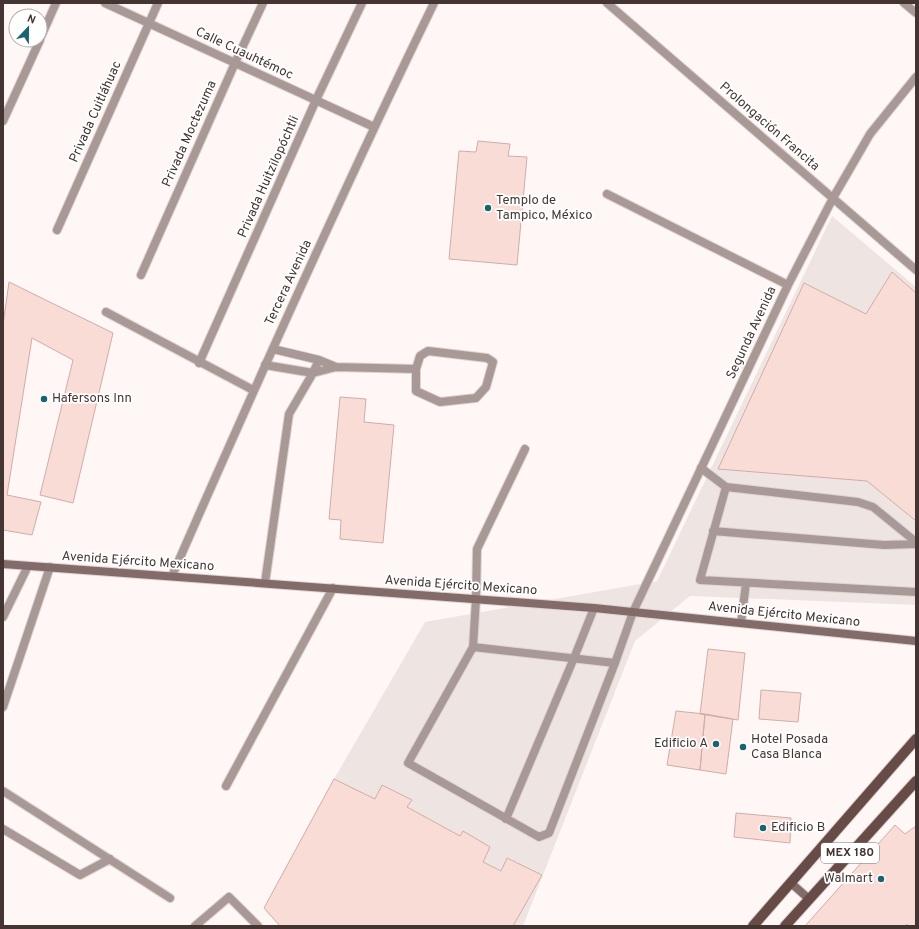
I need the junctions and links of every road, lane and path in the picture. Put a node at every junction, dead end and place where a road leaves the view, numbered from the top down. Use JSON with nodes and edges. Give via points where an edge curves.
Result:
{"nodes":[{"id":1,"x":56,"y":3,"type":"edge"},
{"id":2,"x":105,"y":3,"type":"edge"},
{"id":3,"x":158,"y":3,"type":"edge"},
{"id":4,"x":264,"y":3,"type":"edge"},
{"id":5,"x":362,"y":3,"type":"edge"},
{"id":6,"x":434,"y":3,"type":"edge"},
{"id":7,"x":607,"y":3,"type":"edge"},
{"id":8,"x":904,"y":3,"type":"edge"},
{"id":9,"x":916,"y":13,"type":"edge"},
{"id":10,"x":48,"y":22,"type":"edge"},
{"id":11,"x":148,"y":23,"type":"junction"},
{"id":12,"x":36,"y":48,"type":"edge"},
{"id":13,"x":235,"y":63,"type":"junction"},
{"id":14,"x":916,"y":77,"type":"edge"},
{"id":15,"x":316,"y":100,"type":"junction"},
{"id":16,"x":3,"y":121,"type":"edge"},
{"id":17,"x":374,"y":127,"type":"junction"},
{"id":18,"x":607,"y":194,"type":"dead end"},
{"id":19,"x":833,"y":198,"type":"junction"},
{"id":20,"x":57,"y":230,"type":"dead end"},
{"id":21,"x":916,"y":270,"type":"edge"},
{"id":22,"x":141,"y":275,"type":"dead end"},
{"id":23,"x":788,"y":285,"type":"junction"},
{"id":24,"x":106,"y":312,"type":"dead end"},
{"id":25,"x":273,"y":349,"type":"junction"},
{"id":26,"x":319,"y":360,"type":"junction"},
{"id":27,"x":200,"y":362,"type":"junction"},
{"id":28,"x":265,"y":365,"type":"junction"},
{"id":29,"x":336,"y":366,"type":"junction"},
{"id":30,"x":416,"y":369,"type":"junction"},
{"id":31,"x":313,"y":373,"type":"junction"},
{"id":32,"x":253,"y":390,"type":"junction"},
{"id":33,"x":525,"y":449,"type":"dead end"},
{"id":34,"x":701,"y":468,"type":"junction"},
{"id":35,"x":726,"y":487,"type":"junction"},
{"id":36,"x":713,"y":531,"type":"junction"},
{"id":37,"x":916,"y":543,"type":"edge"},
{"id":38,"x":3,"y":564,"type":"edge"},
{"id":39,"x":28,"y":566,"type":"junction"},
{"id":40,"x":50,"y":567,"type":"junction"},
{"id":41,"x":172,"y":576,"type":"junction"},
{"id":42,"x":265,"y":583,"type":"junction"},
{"id":43,"x":746,"y":583,"type":"junction"},
{"id":44,"x":333,"y":588,"type":"junction"},
{"id":45,"x":916,"y":592,"type":"edge"},
{"id":46,"x":476,"y":599,"type":"junction"},
{"id":47,"x":594,"y":608,"type":"junction"},
{"id":48,"x":633,"y":612,"type":"junction"},
{"id":49,"x":3,"y":617,"type":"edge"},
{"id":50,"x":741,"y":623,"type":"junction"},
{"id":51,"x":916,"y":641,"type":"edge"},
{"id":52,"x":472,"y":647,"type":"junction"},
{"id":53,"x":574,"y":658,"type":"junction"},
{"id":54,"x":615,"y":663,"type":"junction"},
{"id":55,"x":3,"y":706,"type":"edge"},
{"id":56,"x":916,"y":739,"type":"edge"},
{"id":57,"x":916,"y":780,"type":"edge"},
{"id":58,"x":226,"y":786,"type":"dead end"},
{"id":59,"x":3,"y":791,"type":"edge"},
{"id":60,"x":506,"y":818,"type":"junction"},
{"id":61,"x":3,"y":829,"type":"edge"},
{"id":62,"x":110,"y":859,"type":"junction"},
{"id":63,"x":791,"y":883,"type":"junction"},
{"id":64,"x":170,"y":898,"type":"dead end"},
{"id":65,"x":809,"y":899,"type":"junction"},
{"id":66,"x":195,"y":926,"type":"edge"},
{"id":67,"x":258,"y":926,"type":"edge"},
{"id":68,"x":753,"y":926,"type":"edge"},
{"id":69,"x":785,"y":926,"type":"edge"}],
"edges":[{"from":1,"to":10,"type":"street"},
{"from":2,"to":11,"type":"street","name":"Calle Cuauhtémoc"},
{"from":3,"to":11,"type":"street","name":"Privada Cuitláhuac"},
{"from":4,"to":13,"type":"street","name":"Privada Moctezuma"},
{"from":5,"to":15,"type":"street","name":"Privada Huitzilopóchtli"},
{"from":6,"to":17,"type":"street","name":"Tercera Avenida"},
{"from":7,"to":19,"type":"street","name":"Prolongación Francita"},
{"from":8,"to":9,"type":"street"},
{"from":11,"to":13,"type":"street","name":"Calle Cuauhtémoc"},
{"from":11,"to":20,"type":"street","name":"Privada Cuitláhuac"},
{"from":12,"to":16,"type":"street"},
{"from":13,"to":15,"type":"street","name":"Calle Cuauhtémoc"},
{"from":13,"to":22,"type":"street","name":"Privada Moctezuma"},
{"from":14,"to":19,"type":"street","name":"Segunda Avenida","via":[[870,134]]},
{"from":15,"to":17,"type":"street","name":"Calle Cuauhtémoc"},
{"from":15,"to":27,"type":"street","name":"Privada Huitzilopóchtli"},
{"from":17,"to":25,"type":"street","name":"Tercera Avenida"},
{"from":18,"to":23,"type":"street"},
{"from":19,"to":21,"type":"street","name":"Prolongación Francita"},
{"from":19,"to":23,"type":"street","name":"Segunda Avenida"},
{"from":23,"to":34,"type":"street","name":"Segunda Avenida"},
{"from":24,"to":27,"type":"street"},
{"from":25,"to":26,"type":"street"},
{"from":25,"to":28,"type":"street","name":"Tercera Avenida"},
{"from":26,"to":29,"type":"street"},
{"from":26,"to":31,"type":"street"},
{"from":27,"to":32,"type":"street"},
{"from":28,"to":31,"type":"street"},
{"from":28,"to":32,"type":"street","name":"Tercera Avenida"},
{"from":29,"to":30,"type":"street"},
{"from":29,"to":31,"type":"street"},
{"from":30,"to":30,"type":"street","via":[[416,391],[440,402],[476,398],[486,387],[493,362],[487,358],[428,352],[420,356]]},
{"from":31,"to":42,"type":"street","via":[[289,414]]},
{"from":32,"to":41,"type":"street","name":"Tercera Avenida"},
{"from":33,"to":46,"type":"street","via":[[477,549]]},
{"from":34,"to":35,"type":"street"},
{"from":34,"to":48,"type":"street","name":"Segunda Avenida"},
{"from":35,"to":36,"type":"street"},
{"from":35,"to":37,"type":"street","via":[[858,502],[873,507]]},
{"from":36,"to":37,"type":"street","via":[[884,545]]},
{"from":36,"to":43,"type":"street","via":[[700,580]]},
{"from":38,"to":39,"type":"main road","name":"Avenida Ejército Mexicano"},
{"from":39,"to":40,"type":"main road","name":"Avenida Ejército Mexicano"},
{"from":39,"to":49,"type":"street"},
{"from":40,"to":41,"type":"main road","name":"Avenida Ejército Mexicano"},
{"from":40,"to":55,"type":"street"},
{"from":41,"to":42,"type":"main road","name":"Avenida Ejército Mexicano"},
{"from":42,"to":44,"type":"main road","name":"Avenida Ejército Mexicano"},
{"from":43,"to":45,"type":"street"},
{"from":43,"to":50,"type":"street"},
{"from":44,"to":46,"type":"main road","name":"Avenida Ejército Mexicano"},
{"from":44,"to":58,"type":"street"},
{"from":46,"to":47,"type":"main road","name":"Avenida Ejército Mexicano"},
{"from":46,"to":52,"type":"street"},
{"from":47,"to":48,"type":"main road","name":"Avenida Ejército Mexicano"},
{"from":47,"to":53,"type":"street"},
{"from":48,"to":50,"type":"main road","name":"Avenida Ejército Mexicano"},
{"from":48,"to":54,"type":"street","name":"Segunda Avenida"},
{"from":50,"to":51,"type":"main road","name":"Avenida Ejército Mexicano"},
{"from":52,"to":53,"type":"street"},
{"from":52,"to":60,"type":"street","via":[[408,764]]},
{"from":53,"to":54,"type":"street"},
{"from":53,"to":60,"type":"street"},
{"from":54,"to":60,"type":"street","name":"Segunda Avenida","via":[[550,833],[539,836]]},
{"from":56,"to":63,"type":"main road","number":"MEX 180"},
{"from":57,"to":65,"type":"main road","number":"MEX 180"},
{"from":59,"to":62,"type":"street"},
{"from":61,"to":62,"type":"street","via":[[80,875]]},
{"from":62,"to":64,"type":"street"},
{"from":63,"to":65,"type":"main road"},
{"from":63,"to":68,"type":"main road","number":"MEX 180"},
{"from":65,"to":69,"type":"main road","number":"MEX 180"},
{"from":66,"to":67,"type":"street","via":[[230,897]]}]}
